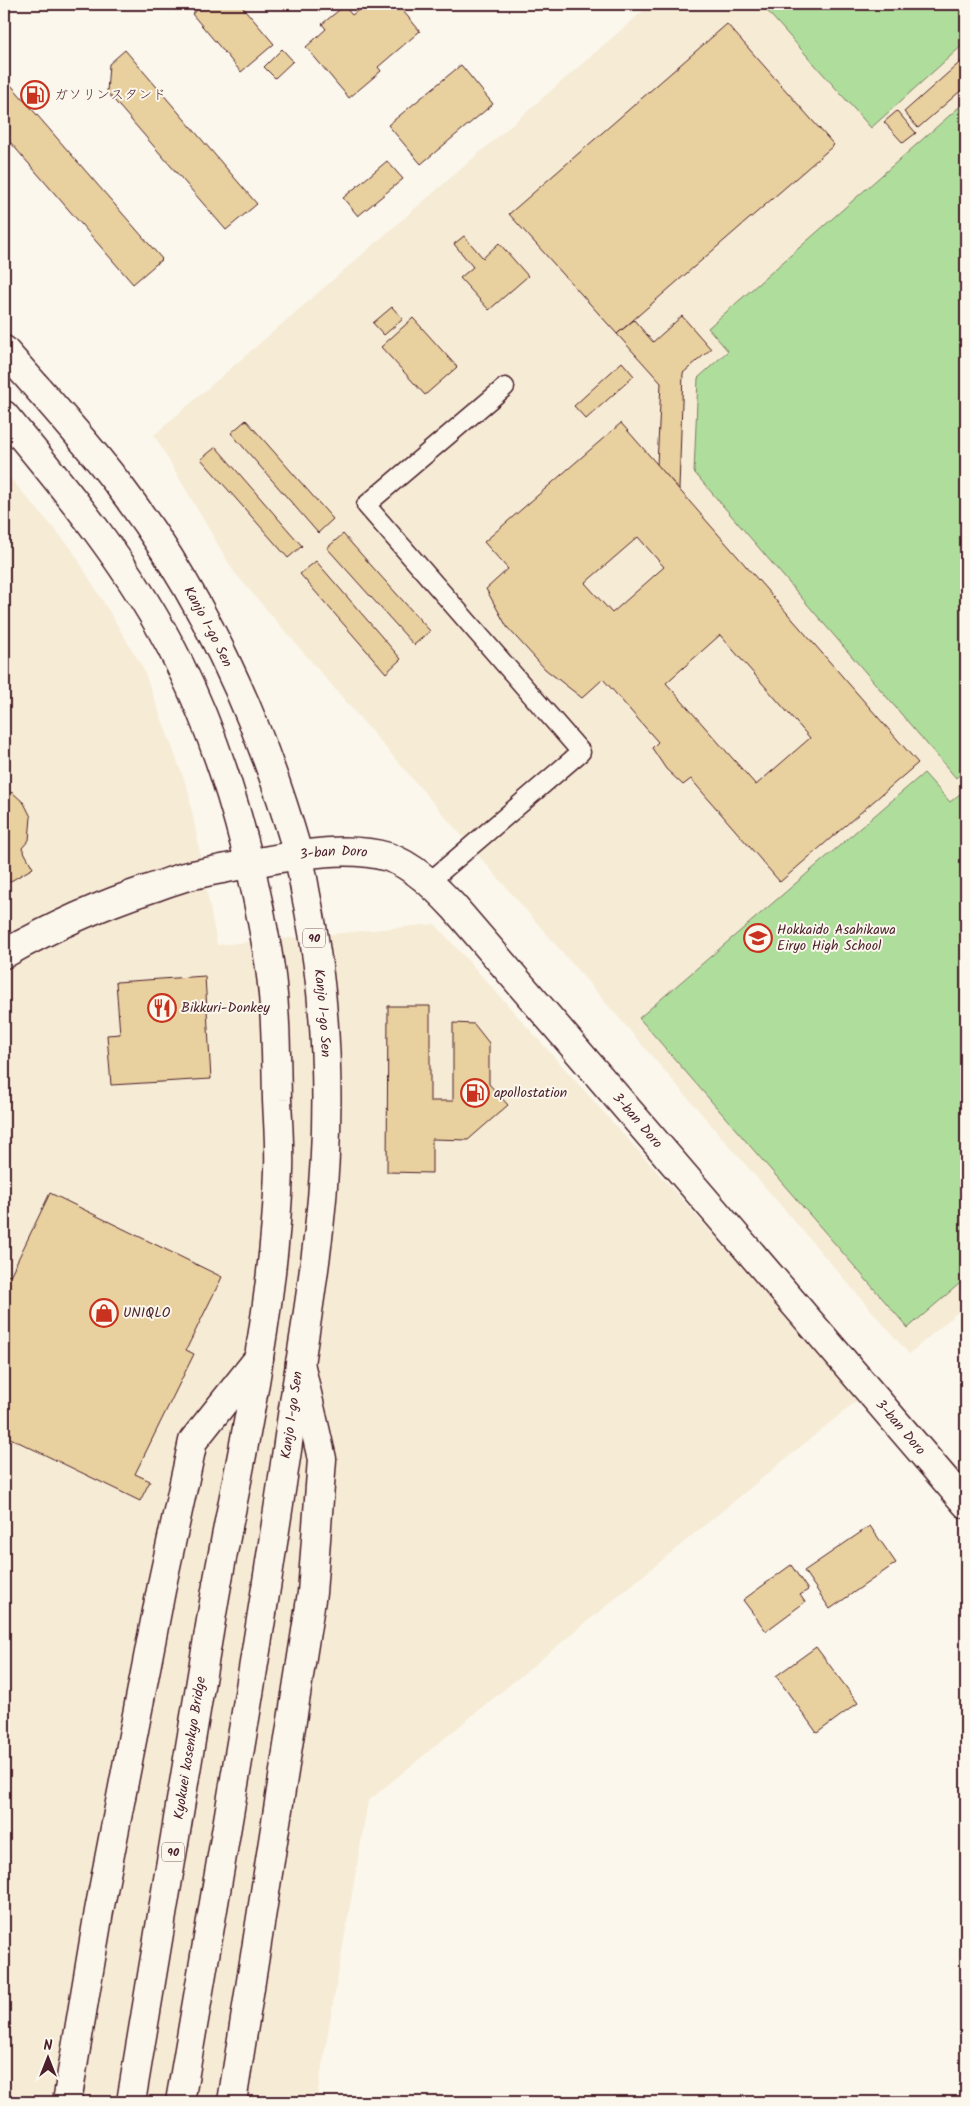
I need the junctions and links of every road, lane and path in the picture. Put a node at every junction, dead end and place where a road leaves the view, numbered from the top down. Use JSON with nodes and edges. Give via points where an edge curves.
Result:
{"nodes":[{"id":1,"x":4,"y":350,"type":"edge"},
{"id":2,"x":505,"y":386,"type":"dead end"},
{"id":3,"x":4,"y":414,"type":"edge"},
{"id":4,"x":298,"y":855,"type":"junction"},
{"id":5,"x":249,"y":864,"type":"junction"},
{"id":6,"x":428,"y":883,"type":"junction"},
{"id":7,"x":4,"y":954,"type":"edge"},
{"id":8,"x":259,"y":1358,"type":"junction"},
{"id":9,"x":300,"y":1360,"type":"junction"},
{"id":10,"x":966,"y":1504,"type":"edge"},
{"id":11,"x":67,"y":2102,"type":"edge"},
{"id":12,"x":132,"y":2102,"type":"edge"},
{"id":13,"x":180,"y":2102,"type":"edge"},
{"id":14,"x":232,"y":2102,"type":"edge"}],
"edges":[{"from":1,"to":4,"type":"main road","name":"Kanjo 1-go Sen","number":"90","via":[[118,485],[172,563],[246,705]]},
{"from":2,"to":6,"type":"lane","via":[[366,505],[581,752]]},
{"from":3,"to":5,"type":"main road","number":"90","via":[[110,548],[177,658],[214,742],[232,795]]},
{"from":4,"to":5,"type":"main road","name":"3-ban Doro"},
{"from":4,"to":6,"type":"main road","name":"3-ban Doro","via":[[376,854],[402,864]]},
{"from":4,"to":9,"type":"main road","name":"Kanjo 1-go Sen","number":"90","via":[[315,940],[322,998],[326,1112],[319,1229]]},
{"from":5,"to":7,"type":"main road","name":"3-ban Doro","via":[[187,876],[116,900],[50,928]]},
{"from":5,"to":8,"type":"main road","number":"90","via":[[268,952],[279,1168]]},
{"from":6,"to":10,"type":"main road","name":"3-ban Doro","via":[[454,907]]},
{"from":8,"to":11,"type":"main road","via":[[193,1441],[100,1911]]},
{"from":8,"to":12,"type":"main road","name":"Kyokuei kosenkyo Bridge","number":"90","via":[[214,1601]]},
{"from":9,"to":13,"type":"main road","name":"Kanjo 1-go Sen","number":"90","via":[[264,1609]]},
{"from":9,"to":14,"type":"main road","via":[[322,1459],[312,1593]]}]}
